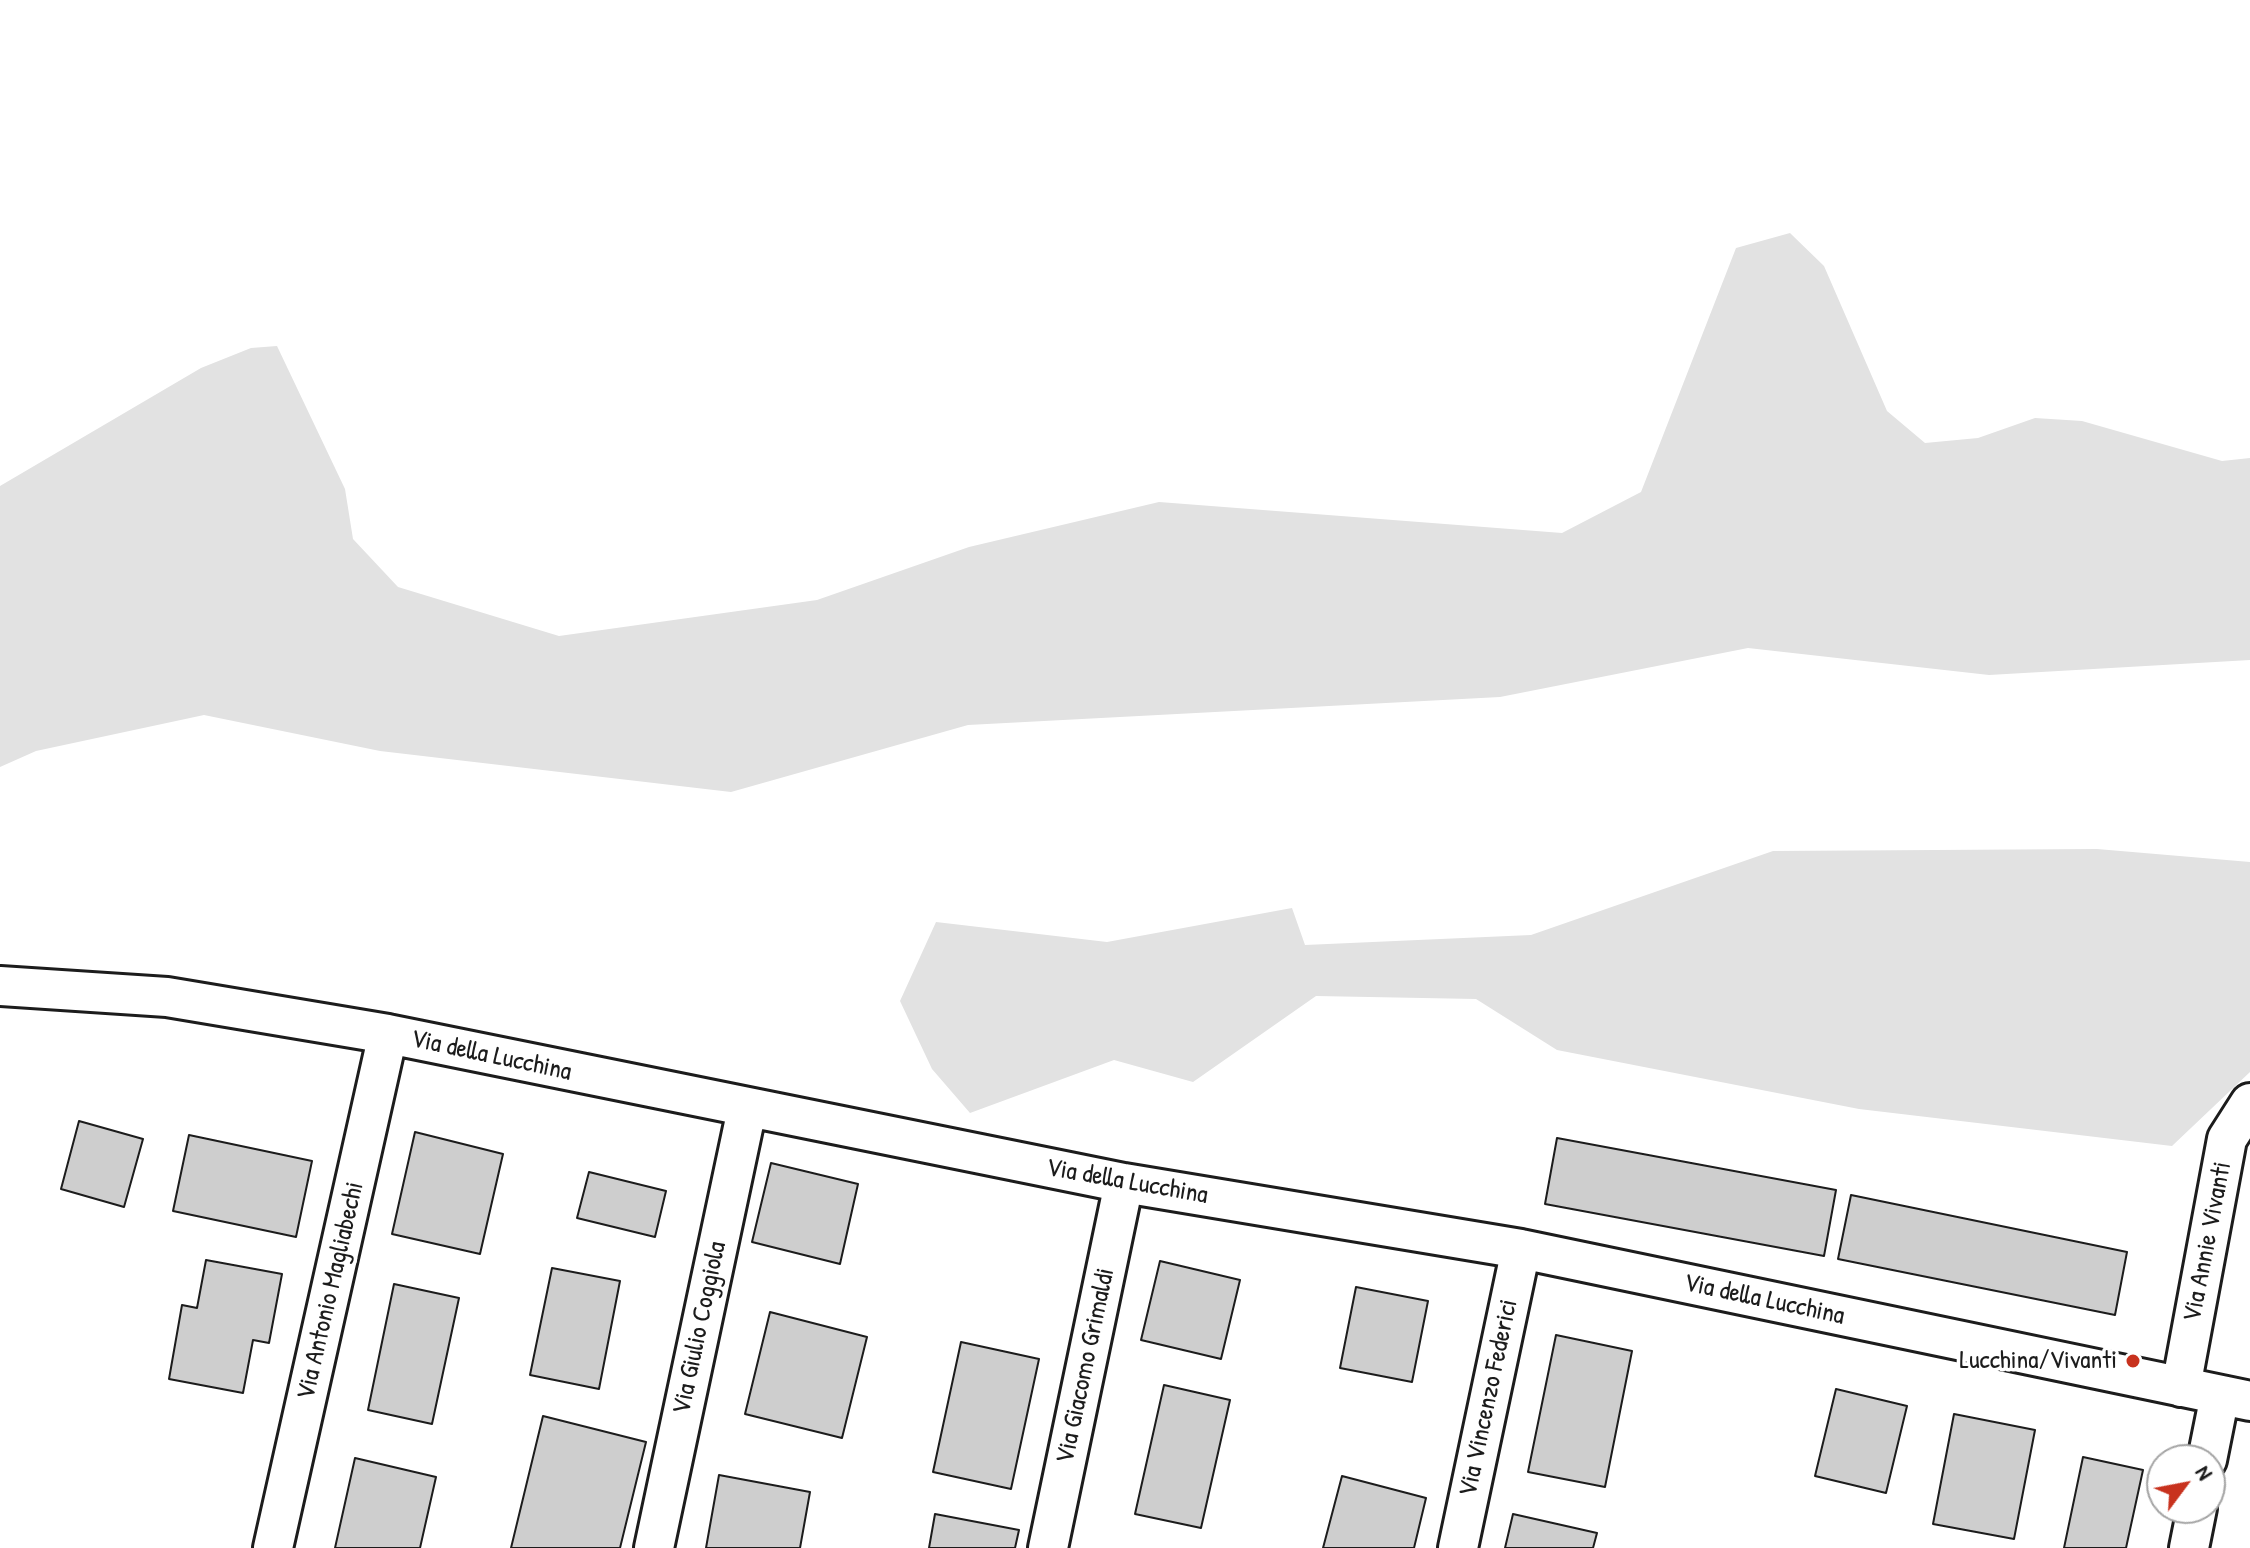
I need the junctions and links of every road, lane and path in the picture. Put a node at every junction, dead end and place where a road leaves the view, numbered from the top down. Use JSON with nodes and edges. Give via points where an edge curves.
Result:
{"nodes":[{"id":1,"x":0,"y":986,"type":"edge"},
{"id":2,"x":388,"y":1034,"type":"junction"},
{"id":3,"x":2250,"y":1103,"type":"edge"},
{"id":4,"x":747,"y":1109,"type":"junction"},
{"id":5,"x":1124,"y":1183,"type":"junction"},
{"id":6,"x":1521,"y":1249,"type":"junction"},
{"id":7,"x":2181,"y":1387,"type":"junction"},
{"id":8,"x":2235,"y":1398,"type":"edge"},
{"id":9,"x":2214,"y":1444,"type":"edge"},
{"id":10,"x":2194,"y":1524,"type":"edge"},
{"id":11,"x":273,"y":1548,"type":"edge"},
{"id":12,"x":654,"y":1548,"type":"edge"},
{"id":13,"x":1048,"y":1548,"type":"edge"},
{"id":14,"x":1458,"y":1548,"type":"edge"},
{"id":15,"x":2189,"y":1548,"type":"edge"}],
"edges":[{"from":1,"to":2,"type":"street","name":"Via della Lucchina","via":[[167,997]]},
{"from":2,"to":4,"type":"street","name":"Via della Lucchina"},
{"from":2,"to":11,"type":"street","name":"Via Antonio Magliabechi"},
{"from":3,"to":7,"type":"street","name":"Via Annie Vivanti","via":[[2227,1139]]},
{"from":4,"to":5,"type":"street","name":"Via della Lucchina"},
{"from":4,"to":12,"type":"street","name":"Via Giulio Coggiola"},
{"from":5,"to":6,"type":"street","name":"Via della Lucchina"},
{"from":5,"to":13,"type":"street","name":"Via Giacomo Grimaldi"},
{"from":6,"to":7,"type":"street","name":"Via della Lucchina"},
{"from":6,"to":14,"type":"street","name":"Via Vincenzo Federici"},
{"from":7,"to":8,"type":"street","name":"Via della Lucchina"},
{"from":8,"to":9,"type":"street"},
{"from":10,"to":15,"type":"street"}]}
